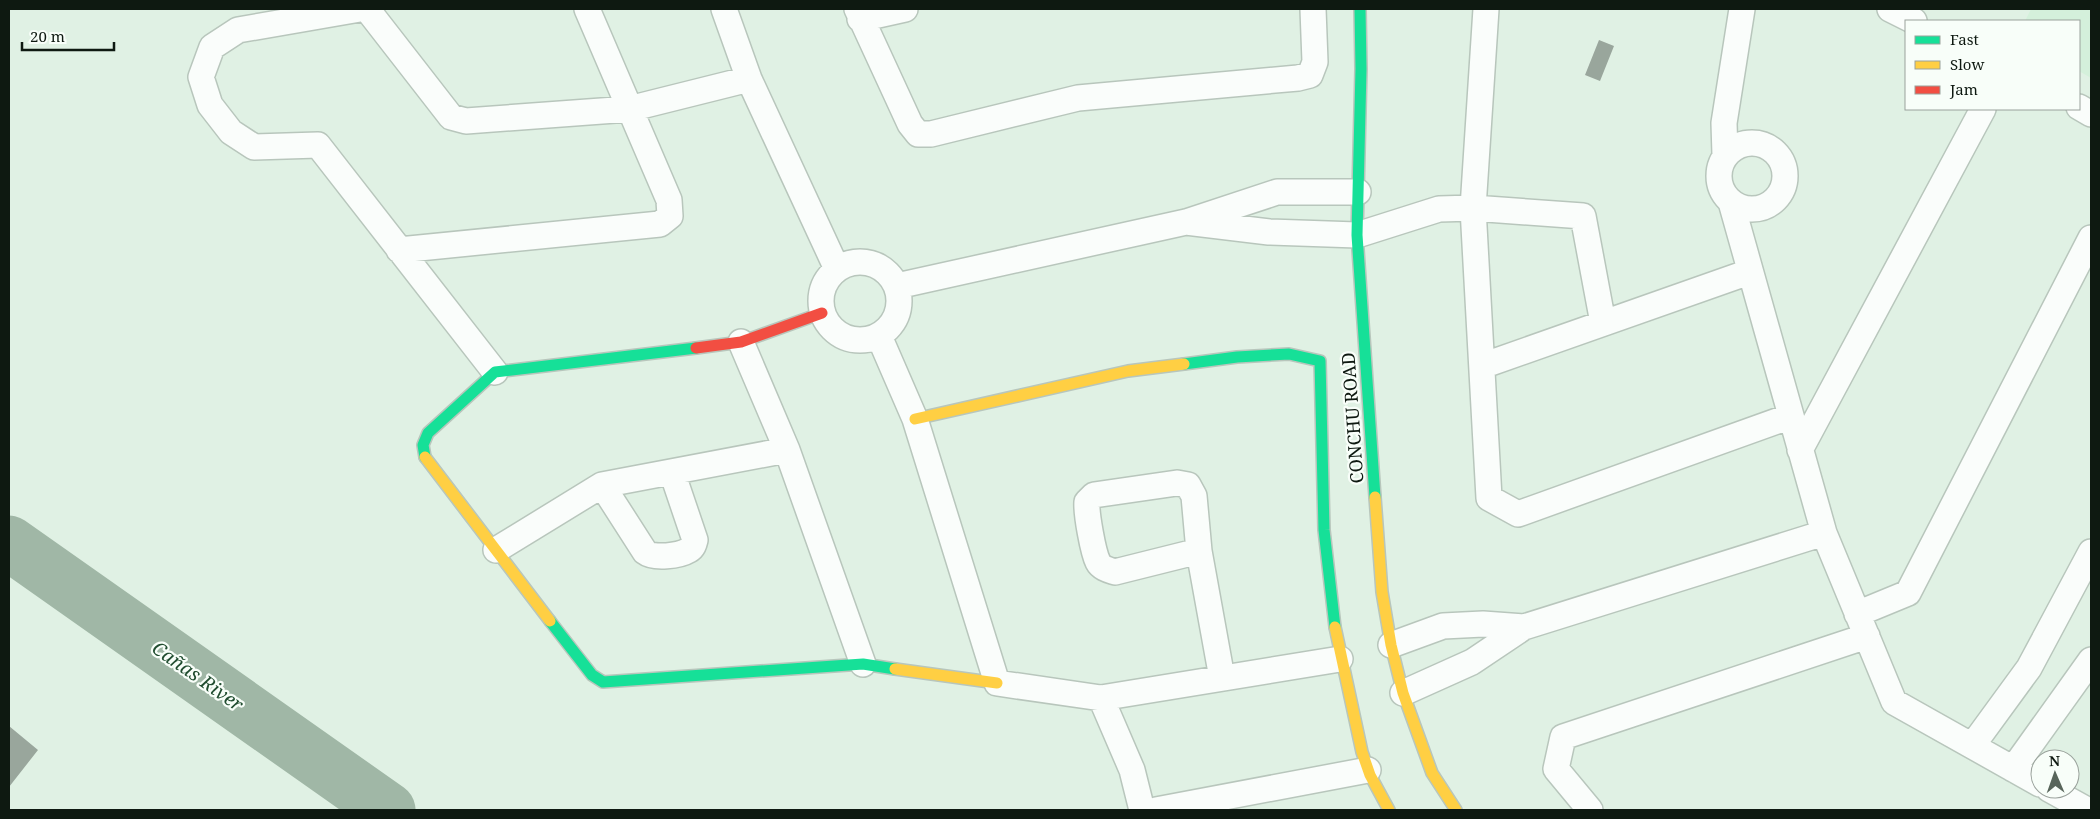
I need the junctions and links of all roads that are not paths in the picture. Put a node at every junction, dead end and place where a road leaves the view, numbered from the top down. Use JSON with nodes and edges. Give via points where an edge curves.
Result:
{"nodes":[{"id":1,"x":360,"y":9,"type":"edge"},
{"id":2,"x":366,"y":9,"type":"edge"},
{"id":3,"x":587,"y":9,"type":"edge"},
{"id":4,"x":724,"y":9,"type":"edge"},
{"id":5,"x":905,"y":9,"type":"edge"},
{"id":6,"x":1313,"y":9,"type":"edge"},
{"id":7,"x":1360,"y":9,"type":"edge"},
{"id":8,"x":1486,"y":9,"type":"edge"},
{"id":9,"x":1742,"y":9,"type":"edge"},
{"id":10,"x":1890,"y":9,"type":"edge"},
{"id":11,"x":859,"y":14,"type":"edge"},
{"id":12,"x":1912,"y":20,"type":"edge"},
{"id":13,"x":749,"y":79,"type":"junction"},
{"id":14,"x":2080,"y":108,"type":"edge"},
{"id":15,"x":629,"y":109,"type":"junction"},
{"id":16,"x":1982,"y":110,"type":"edge"},
{"id":17,"x":2091,"y":114,"type":"edge"},
{"id":18,"x":1725,"y":155,"type":"junction"},
{"id":19,"x":1358,"y":192,"type":"junction"},
{"id":20,"x":1731,"y":202,"type":"junction"},
{"id":21,"x":1473,"y":208,"type":"junction"},
{"id":22,"x":1186,"y":222,"type":"junction"},
{"id":23,"x":1357,"y":235,"type":"junction"},
{"id":24,"x":2091,"y":238,"type":"edge"},
{"id":25,"x":399,"y":250,"type":"junction"},
{"id":26,"x":837,"y":269,"type":"junction"},
{"id":27,"x":1749,"y":272,"type":"junction"},
{"id":28,"x":897,"y":286,"type":"junction"},
{"id":29,"x":822,"y":313,"type":"junction"},
{"id":30,"x":1602,"y":323,"type":"junction"},
{"id":31,"x":879,"y":336,"type":"junction"},
{"id":32,"x":741,"y":342,"type":"junction"},
{"id":33,"x":1482,"y":366,"type":"junction"},
{"id":34,"x":495,"y":372,"type":"junction"},
{"id":35,"x":1791,"y":416,"type":"junction"},
{"id":36,"x":915,"y":419,"type":"junction"},
{"id":37,"x":787,"y":450,"type":"junction"},
{"id":38,"x":1800,"y":450,"type":"junction"},
{"id":39,"x":672,"y":472,"type":"junction"},
{"id":40,"x":602,"y":485,"type":"junction"},
{"id":41,"x":1824,"y":533,"type":"junction"},
{"id":42,"x":496,"y":550,"type":"junction"},
{"id":43,"x":1199,"y":551,"type":"junction"},
{"id":44,"x":2091,"y":552,"type":"edge"},
{"id":45,"x":1857,"y":614,"type":"junction"},
{"id":46,"x":1524,"y":627,"type":"junction"},
{"id":47,"x":1866,"y":636,"type":"junction"},
{"id":48,"x":1391,"y":645,"type":"junction"},
{"id":49,"x":1340,"y":659,"type":"junction"},
{"id":50,"x":2091,"y":660,"type":"edge"},
{"id":51,"x":863,"y":664,"type":"junction"},
{"id":52,"x":1222,"y":678,"type":"junction"},
{"id":53,"x":997,"y":682,"type":"junction"},
{"id":54,"x":1403,"y":693,"type":"junction"},
{"id":55,"x":1101,"y":698,"type":"junction"},
{"id":56,"x":1972,"y":746,"type":"junction"},
{"id":57,"x":2013,"y":769,"type":"junction"},
{"id":58,"x":1368,"y":770,"type":"junction"},
{"id":59,"x":2030,"y":778,"type":"edge"},
{"id":60,"x":2067,"y":799,"type":"edge"},
{"id":61,"x":1142,"y":810,"type":"edge"},
{"id":62,"x":1156,"y":810,"type":"edge"},
{"id":63,"x":1389,"y":810,"type":"edge"},
{"id":64,"x":1456,"y":810,"type":"edge"},
{"id":65,"x":1590,"y":810,"type":"edge"},
{"id":66,"x":2087,"y":810,"type":"edge"}],
"edges":[{"from":1,"to":25,"type":"street","via":[[238,30],[212,47],[201,77],[210,105],[231,132],[254,146],[318,145]]},
{"from":2,"to":15,"type":"street","via":[[451,117],[466,121]]},
{"from":3,"to":15,"type":"street"},
{"from":4,"to":13,"type":"street"},
{"from":5,"to":11,"type":"street"},
{"from":6,"to":11,"type":"street","via":[[1315,62],[1310,75],[1078,98],[931,134],[918,134],[910,124]]},
{"from":7,"to":19,"type":"street","name":"CONCHU ROAD"},
{"from":8,"to":21,"type":"street"},
{"from":9,"to":18,"type":"street","via":[[1724,123]]},
{"from":10,"to":12,"type":"street"},
{"from":13,"to":15,"type":"street"},
{"from":13,"to":26,"type":"street"},
{"from":14,"to":17,"type":"street"},
{"from":15,"to":25,"type":"street","via":[[670,200],[670,216],[660,224]]},
{"from":16,"to":38,"type":"street"},
{"from":18,"to":20,"type":"street","via":[[1719,180]]},
{"from":18,"to":20,"type":"street","via":[[1747,142],[1761,144],[1773,149],[1786,172],[1778,197],[1768,206],[1743,208]]},
{"from":19,"to":22,"type":"street","via":[[1276,192]]},
{"from":19,"to":23,"type":"street","name":"CONCHU ROAD"},
{"from":20,"to":27,"type":"street"},
{"from":21,"to":23,"type":"street","via":[[1439,209]]},
{"from":21,"to":30,"type":"street","via":[[1583,216]]},
{"from":21,"to":33,"type":"street"},
{"from":22,"to":23,"type":"street","via":[[1270,232]]},
{"from":22,"to":28,"type":"street"},
{"from":23,"to":48,"type":"street","name":"CONCHU ROAD","via":[[1382,592]]},
{"from":24,"to":45,"type":"street","via":[[1908,593]]},
{"from":25,"to":34,"type":"street"},
{"from":26,"to":28,"type":"street","via":[[849,263],[864,262],[889,274]]},
{"from":26,"to":29,"type":"street","via":[[822,289]]},
{"from":27,"to":30,"type":"street"},
{"from":27,"to":35,"type":"street"},
{"from":28,"to":31,"type":"street","via":[[900,300],[897,314],[890,327]]},
{"from":29,"to":31,"type":"street","via":[[833,329],[852,340]]},
{"from":29,"to":32,"type":"street"},
{"from":30,"to":33,"type":"street"},
{"from":31,"to":36,"type":"street"},
{"from":32,"to":34,"type":"street"},
{"from":32,"to":37,"type":"street"},
{"from":33,"to":35,"type":"street","via":[[1488,498],[1518,514]]},
{"from":34,"to":42,"type":"street","via":[[428,433],[423,445],[425,457]]},
{"from":35,"to":38,"type":"street"},
{"from":36,"to":49,"type":"street","via":[[1128,371],[1289,354],[1320,361],[1322,529]]},
{"from":36,"to":53,"type":"street"},
{"from":37,"to":39,"type":"street"},
{"from":37,"to":51,"type":"street"},
{"from":38,"to":41,"type":"street"},
{"from":39,"to":40,"type":"street"},
{"from":39,"to":40,"type":"street","via":[[695,540],[688,551],[658,556],[645,552]]},
{"from":40,"to":42,"type":"street"},
{"from":41,"to":45,"type":"street"},
{"from":41,"to":46,"type":"street"},
{"from":42,"to":51,"type":"street","via":[[592,675],[603,682]]},
{"from":43,"to":43,"type":"street","via":[[1194,496],[1188,485],[1177,483],[1094,495],[1087,502],[1086,512],[1098,563],[1105,569],[1115,572]]},
{"from":43,"to":52,"type":"street"},
{"from":44,"to":56,"type":"street","via":[[2029,668]]},
{"from":45,"to":47,"type":"street"},
{"from":46,"to":48,"type":"street","via":[[1443,626]]},
{"from":46,"to":54,"type":"street","via":[[1472,662]]},
{"from":47,"to":56,"type":"street","via":[[1894,702]]},
{"from":47,"to":65,"type":"street","via":[[1563,737],[1556,769]]},
{"from":48,"to":54,"type":"street","name":"CONCHU ROAD"},
{"from":49,"to":52,"type":"street"},
{"from":49,"to":58,"type":"street"},
{"from":50,"to":57,"type":"street"},
{"from":51,"to":53,"type":"street"},
{"from":52,"to":55,"type":"street"},
{"from":53,"to":55,"type":"street"},
{"from":54,"to":64,"type":"street","name":"CONCHU ROAD","via":[[1432,772]]},
{"from":55,"to":61,"type":"street","via":[[1132,770]]},
{"from":56,"to":57,"type":"street"},
{"from":57,"to":59,"type":"street"},
{"from":58,"to":62,"type":"street"},
{"from":58,"to":63,"type":"street"},
{"from":60,"to":66,"type":"street"}]}
